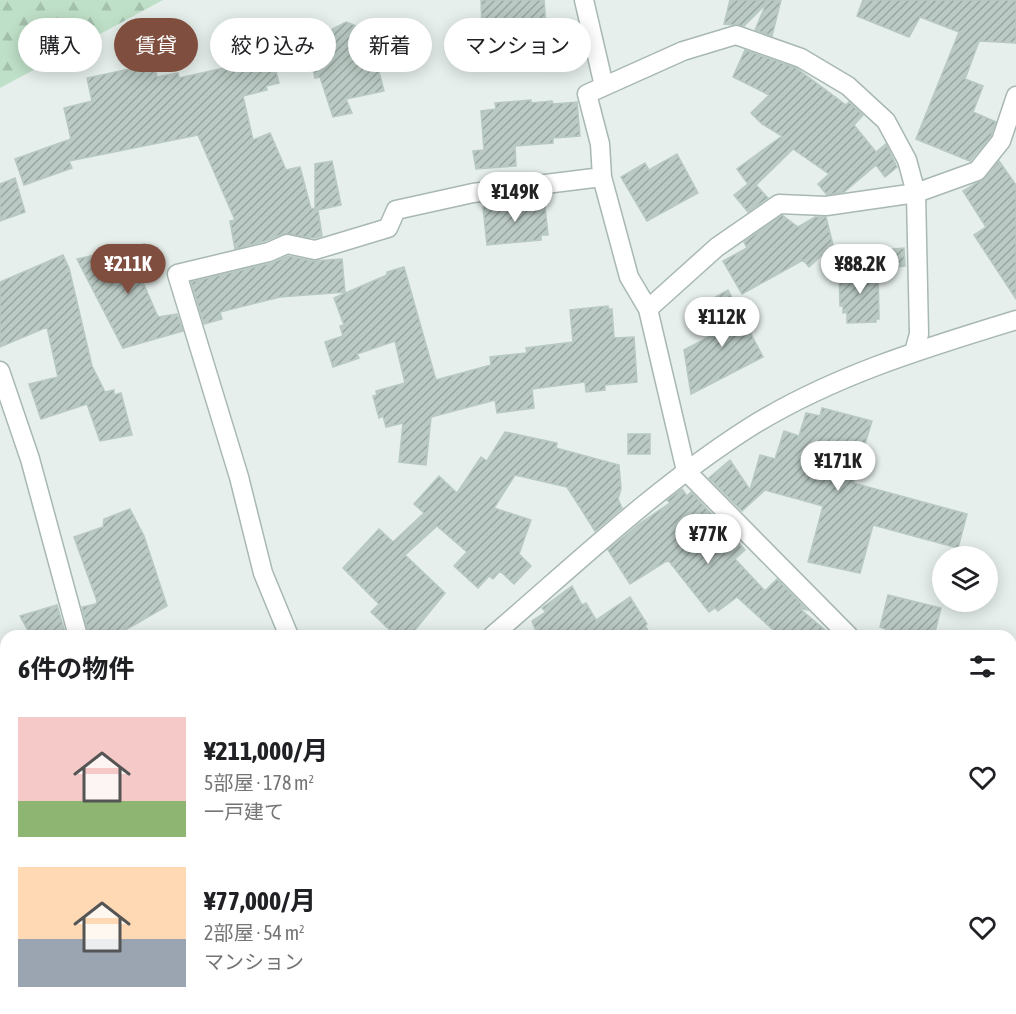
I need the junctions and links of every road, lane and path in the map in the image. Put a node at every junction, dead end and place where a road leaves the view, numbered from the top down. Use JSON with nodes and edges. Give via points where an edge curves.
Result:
{"nodes":[{"id":1,"x":584,"y":0,"type":"edge"},
{"id":2,"x":604,"y":86,"type":"junction"},
{"id":3,"x":1016,"y":96,"type":"edge"},
{"id":4,"x":602,"y":177,"type":"junction"},
{"id":5,"x":916,"y":193,"type":"junction"},
{"id":6,"x":648,"y":309,"type":"junction"},
{"id":7,"x":1016,"y":320,"type":"edge"},
{"id":8,"x":914,"y":352,"type":"junction"},
{"id":9,"x":0,"y":371,"type":"edge"},
{"id":10,"x":686,"y":471,"type":"junction"},
{"id":11,"x":76,"y":630,"type":"edge"},
{"id":12,"x":287,"y":630,"type":"edge"},
{"id":13,"x":499,"y":630,"type":"edge"},
{"id":14,"x":843,"y":630,"type":"edge"}],
"edges":[{"from":1,"to":2,"type":"street"},
{"from":2,"to":4,"type":"street","via":[[586,94],[600,144]]},
{"from":2,"to":5,"type":"street","via":[[683,51],[736,35],[801,58],[848,86],[886,121],[907,160]]},
{"from":3,"to":5,"type":"street","via":[[1001,141],[977,171]]},
{"from":4,"to":6,"type":"street","via":[[629,278]]},
{"from":4,"to":12,"type":"street","via":[[425,201],[396,210],[388,228],[348,242],[315,250],[287,244],[177,274],[239,477],[263,573]]},
{"from":5,"to":6,"type":"street","via":[[825,206],[779,204],[717,247]]},
{"from":5,"to":8,"type":"street","via":[[919,334]]},
{"from":6,"to":10,"type":"street"},
{"from":7,"to":8,"type":"street"},
{"from":8,"to":10,"type":"street","via":[[842,379],[748,428]]},
{"from":9,"to":11,"type":"street","via":[[30,459]]},
{"from":10,"to":13,"type":"street"},
{"from":10,"to":14,"type":"street"}]}
